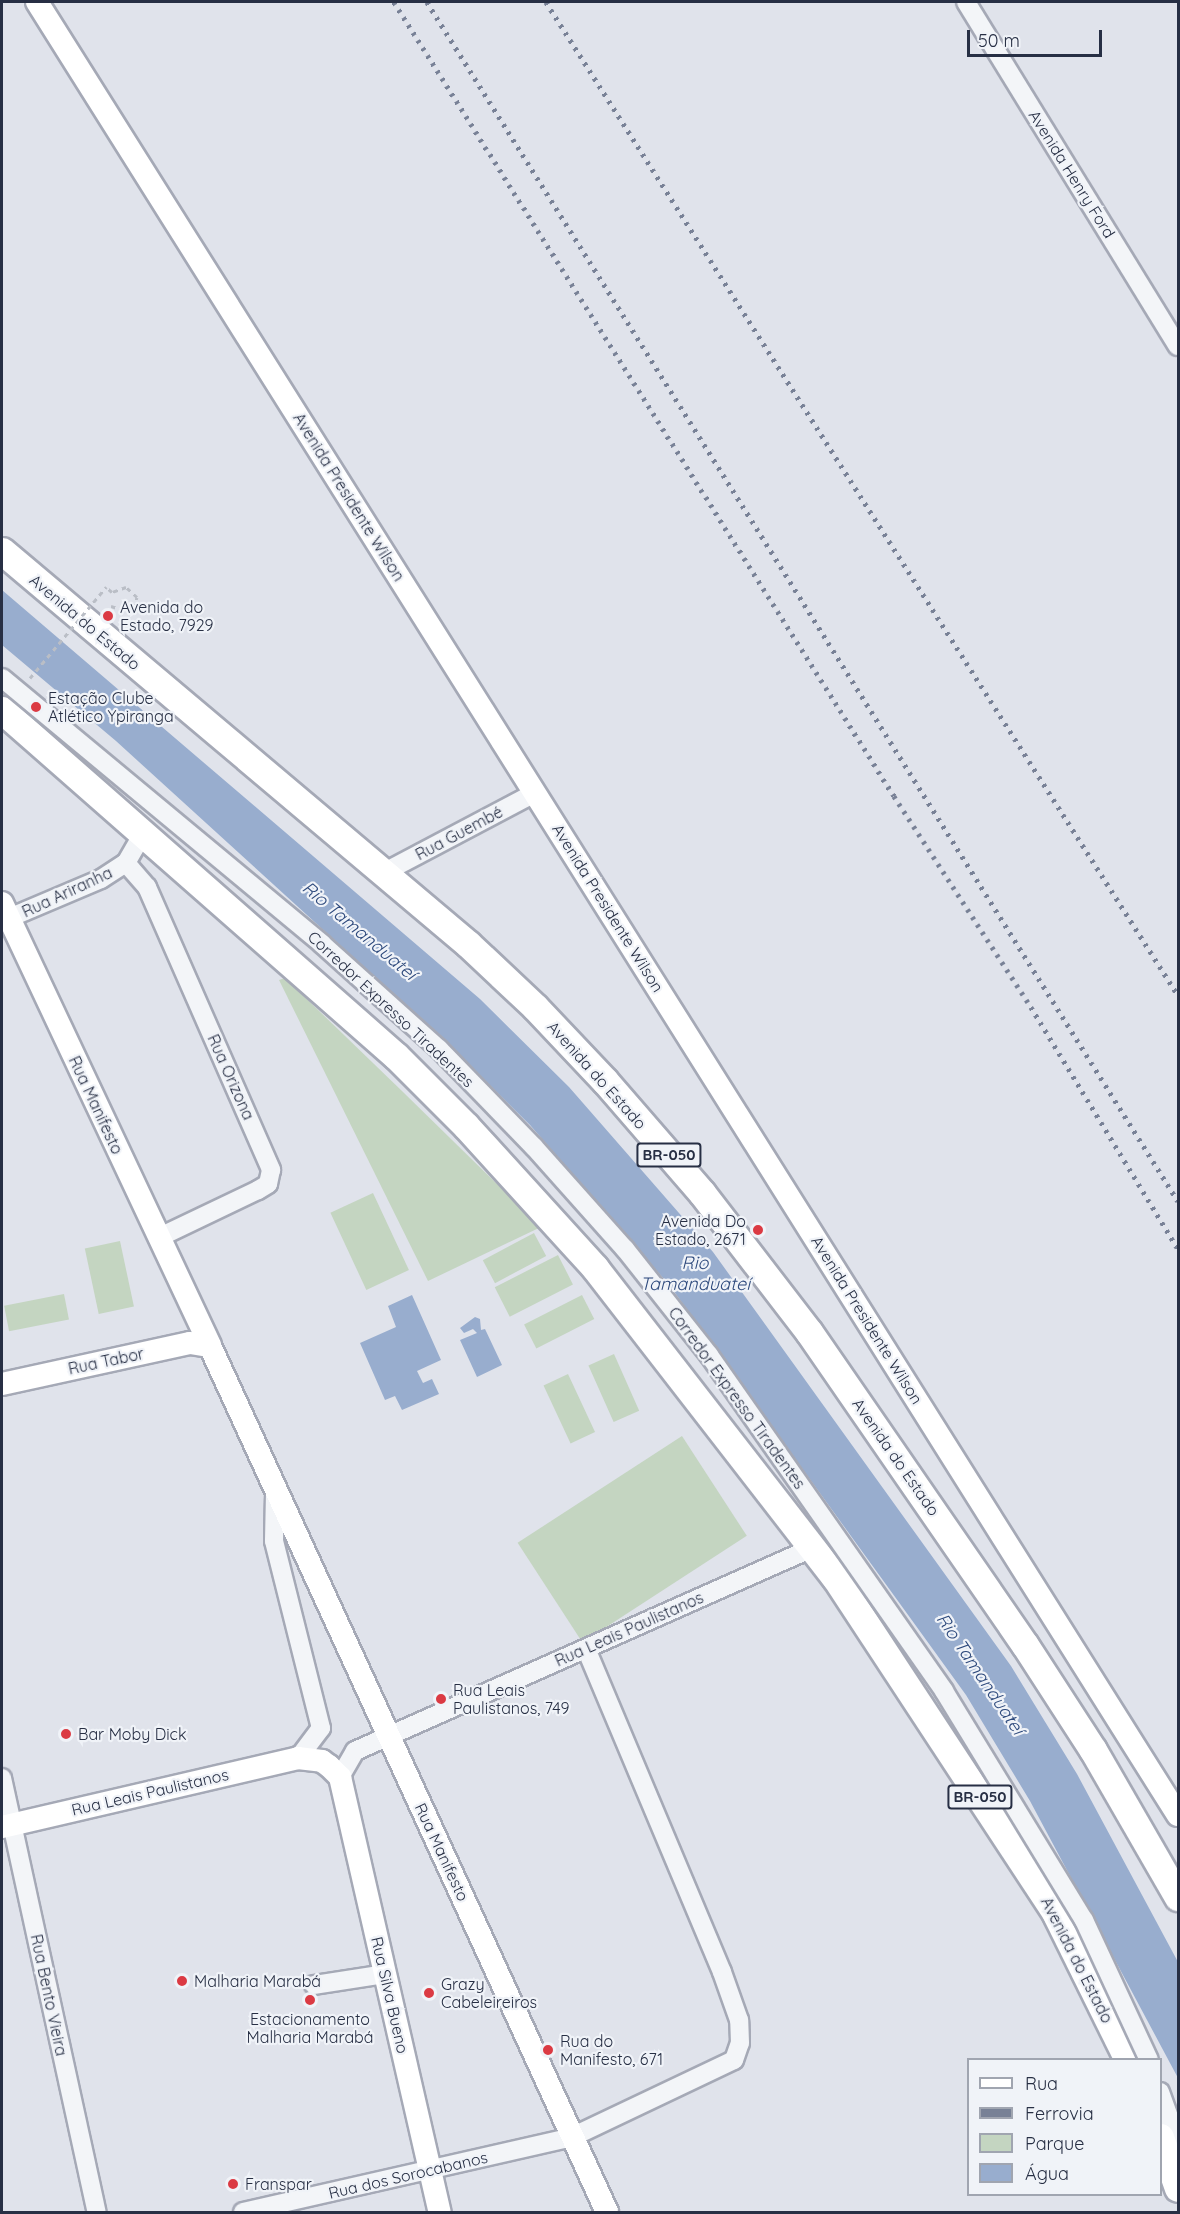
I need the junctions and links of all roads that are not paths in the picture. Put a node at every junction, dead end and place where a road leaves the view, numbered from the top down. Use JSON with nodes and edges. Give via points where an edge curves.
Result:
{"nodes":[{"id":1,"x":37,"y":2,"type":"edge"},
{"id":2,"x":966,"y":2,"type":"edge"},
{"id":3,"x":1179,"y":346,"type":"edge"},
{"id":4,"x":2,"y":551,"type":"edge"},
{"id":5,"x":2,"y":678,"type":"edge"},
{"id":6,"x":2,"y":710,"type":"edge"},
{"id":7,"x":535,"y":793,"type":"junction"},
{"id":8,"x":143,"y":833,"type":"junction"},
{"id":9,"x":126,"y":863,"type":"junction"},
{"id":10,"x":383,"y":873,"type":"junction"},
{"id":11,"x":5,"y":910,"type":"edge"},
{"id":12,"x":158,"y":1238,"type":"junction"},
{"id":13,"x":191,"y":1308,"type":"junction"},
{"id":14,"x":184,"y":1344,"type":"junction"},
{"id":15,"x":210,"y":1346,"type":"junction"},
{"id":16,"x":2,"y":1384,"type":"edge"},
{"id":17,"x":275,"y":1493,"type":"junction"},
{"id":18,"x":812,"y":1548,"type":"junction"},
{"id":19,"x":586,"y":1648,"type":"junction"},
{"id":20,"x":388,"y":1738,"type":"junction"},
{"id":21,"x":298,"y":1758,"type":"junction"},
{"id":22,"x":2,"y":1778,"type":"edge"},
{"id":23,"x":340,"y":1778,"type":"junction"},
{"id":24,"x":1179,"y":1815,"type":"edge"},
{"id":25,"x":7,"y":1826,"type":"edge"},
{"id":26,"x":1179,"y":1897,"type":"edge"},
{"id":27,"x":385,"y":1974,"type":"junction"},
{"id":28,"x":314,"y":1985,"type":"dead end"},
{"id":29,"x":1127,"y":2058,"type":"edge"},
{"id":30,"x":1148,"y":2058,"type":"edge"},
{"id":31,"x":1162,"y":2095,"type":"edge"},
{"id":32,"x":572,"y":2137,"type":"junction"},
{"id":33,"x":1162,"y":2140,"type":"edge"},
{"id":34,"x":1179,"y":2142,"type":"edge"},
{"id":35,"x":430,"y":2169,"type":"junction"},
{"id":36,"x":1179,"y":2188,"type":"edge"},
{"id":37,"x":97,"y":2212,"type":"edge"},
{"id":38,"x":243,"y":2212,"type":"edge"},
{"id":39,"x":440,"y":2212,"type":"edge"},
{"id":40,"x":607,"y":2212,"type":"edge"}],
"edges":[{"from":1,"to":7,"type":"main road","name":"Avenida Presidente Wilson"},
{"from":2,"to":3,"type":"street","name":"Avenida Henry Ford"},
{"from":4,"to":10,"type":"highway","name":"Avenida do Estado","number":"BR-050"},
{"from":5,"to":30,"type":"street","name":"Corredor Expresso Tiradentes","bridge":true,"via":[[322,944],[439,1049],[625,1249],[709,1355],[944,1691],[1084,1920]]},
{"from":6,"to":8,"type":"highway","name":"Avenida do Estado","number":"BR-050"},
{"from":7,"to":10,"type":"street","name":"Rua Guembé"},
{"from":7,"to":24,"type":"main road","name":"Avenida Presidente Wilson"},
{"from":8,"to":9,"type":"street","name":"Rua Ariranha"},
{"from":8,"to":18,"type":"highway","name":"Avenida do Estado","number":"BR-050","via":[[396,1056],[473,1134],[639,1321]]},
{"from":9,"to":11,"type":"street","name":"Rua Ariranha","via":[[101,879]]},
{"from":9,"to":12,"type":"street","name":"Rua Orizona","via":[[147,887],[271,1170],[268,1184]]},
{"from":10,"to":26,"type":"highway","name":"Avenida do Estado","number":"BR-050","via":[[535,1007],[702,1193],[809,1332],[1018,1635],[1093,1750]]},
{"from":11,"to":12,"type":"main road","name":"Rua Manifesto"},
{"from":12,"to":13,"type":"main road","name":"Rua Manifesto"},
{"from":13,"to":14,"type":"main road","via":[[191,1327]]},
{"from":13,"to":15,"type":"main road","name":"Rua Manifesto"},
{"from":14,"to":15,"type":"main road","name":"Rua Tabor"},
{"from":14,"to":16,"type":"main road","name":"Rua Tabor"},
{"from":15,"to":17,"type":"main road","name":"Rua Manifesto"},
{"from":17,"to":20,"type":"main road","name":"Rua Manifesto"},
{"from":17,"to":21,"type":"street","name":"Rua Manifesto","via":[[274,1541],[321,1723],[319,1736]]},
{"from":18,"to":19,"type":"street","name":"Rua Leais Paulistanos"},
{"from":18,"to":29,"type":"highway","name":"Avenida do Estado","number":"BR-050","via":[[1056,1914]]},
{"from":19,"to":20,"type":"street","name":"Rua Leais Paulistanos"},
{"from":19,"to":32,"type":"street","name":"Rua dos Sorocabanos","via":[[722,1972],[739,2020],[740,2043],[734,2060]]},
{"from":20,"to":23,"type":"street","name":"Rua Leais Paulistanos","via":[[356,1751]]},
{"from":20,"to":32,"type":"main road","name":"Rua Manifesto"},
{"from":21,"to":23,"type":"main road","name":"Rua Leais Paulistanos","via":[[322,1761]]},
{"from":21,"to":25,"type":"main road","name":"Rua Leais Paulistanos"},
{"from":22,"to":25,"type":"street","name":"Rua Bento Vieira"},
{"from":23,"to":27,"type":"main road","name":"Rua Silva Bueno"},
{"from":25,"to":37,"type":"street","name":"Rua Bento Vieira"},
{"from":27,"to":28,"type":"street"},
{"from":27,"to":35,"type":"main road","name":"Rua Silva Bueno"},
{"from":31,"to":34,"type":"street"},
{"from":32,"to":35,"type":"street","name":"Rua dos Sorocabanos"},
{"from":32,"to":40,"type":"main road","name":"Rua Manifesto"},
{"from":33,"to":36,"type":"highway"},
{"from":35,"to":38,"type":"street","name":"Rua dos Sorocabanos"},
{"from":35,"to":39,"type":"main road","name":"Rua Silva Bueno"}]}
